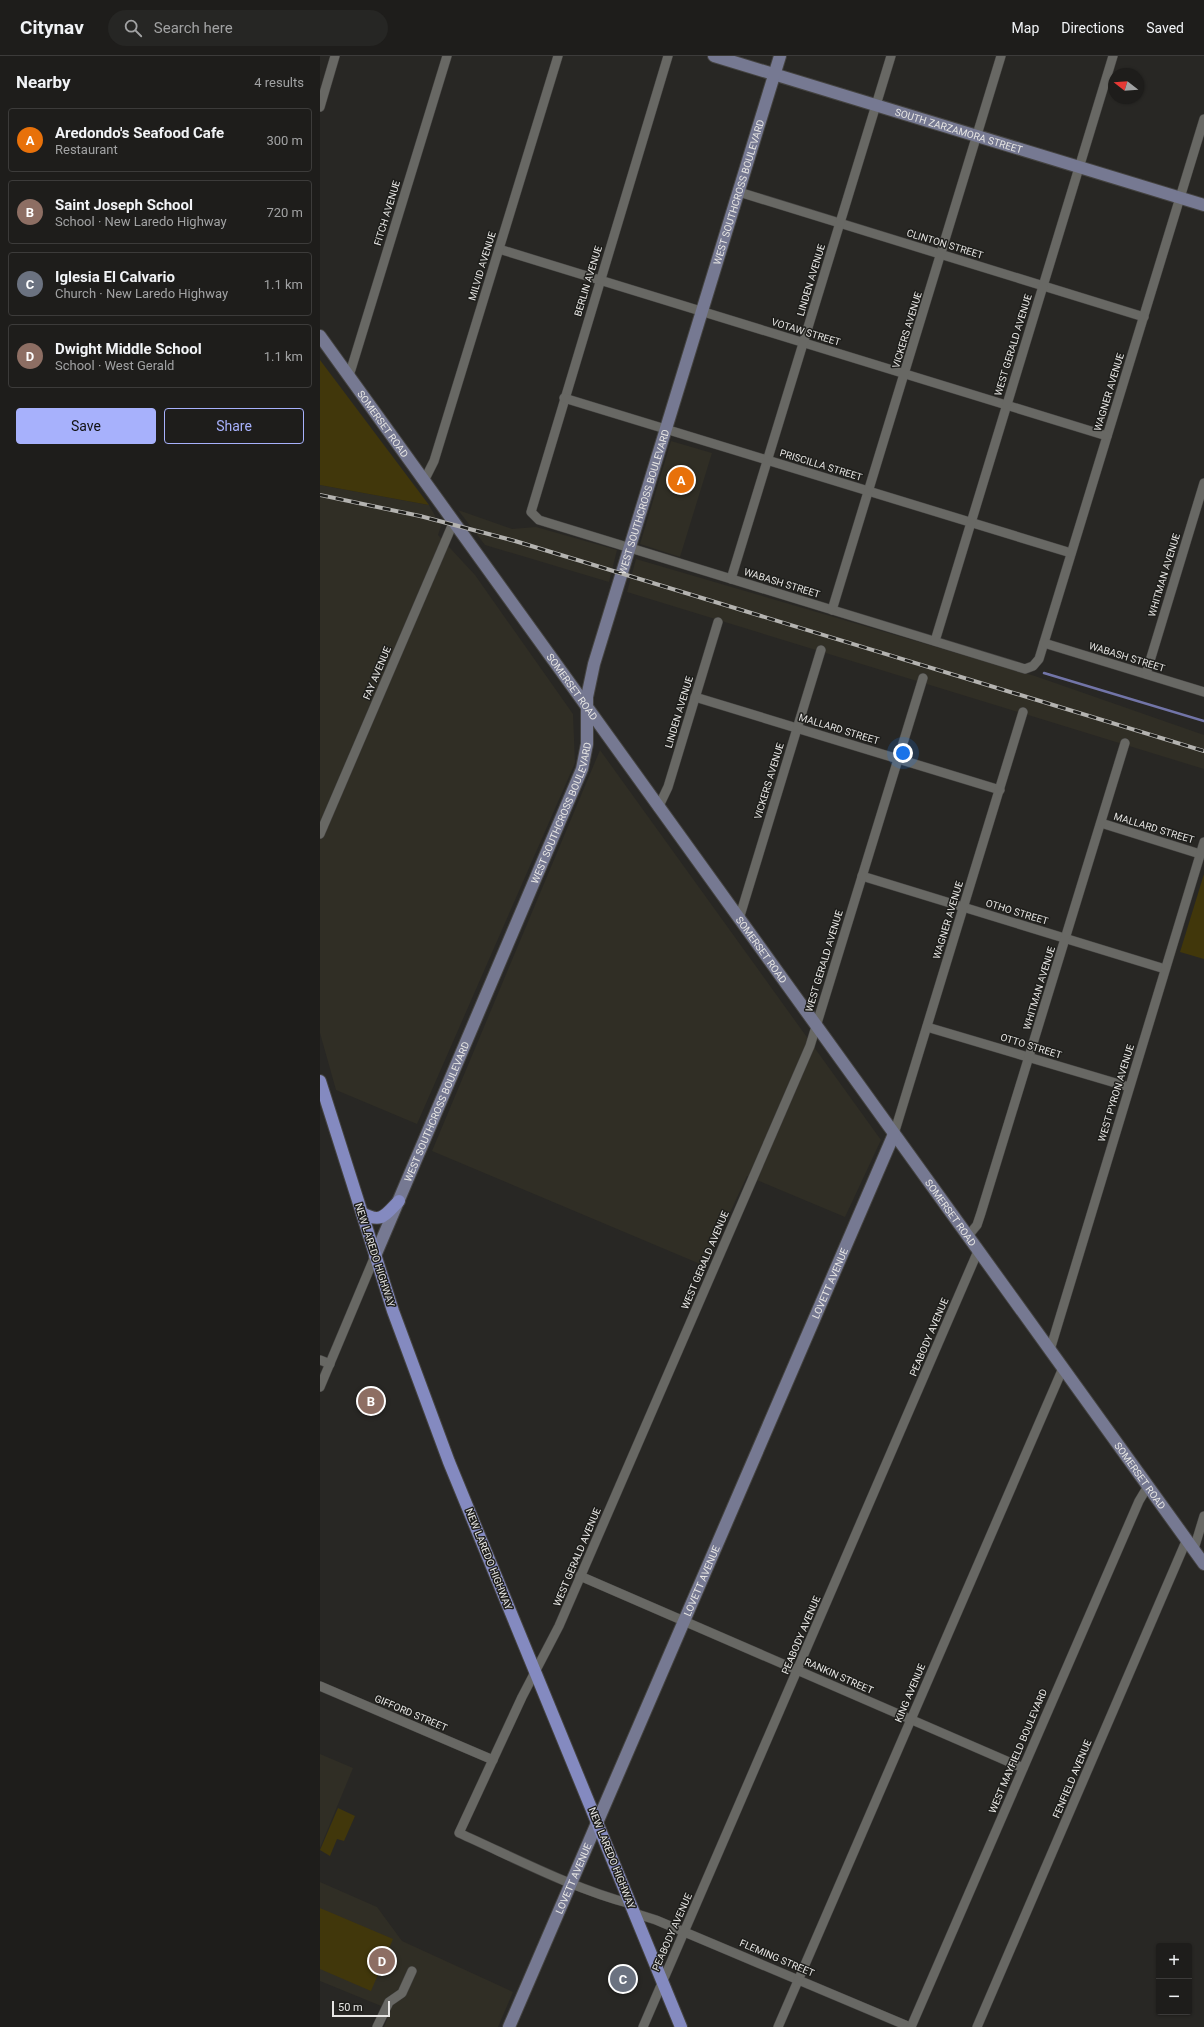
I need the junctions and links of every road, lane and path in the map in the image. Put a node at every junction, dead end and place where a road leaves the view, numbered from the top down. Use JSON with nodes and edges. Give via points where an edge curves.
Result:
{"nodes":[{"id":1,"x":335,"y":56,"type":"edge"},
{"id":2,"x":447,"y":56,"type":"edge"},
{"id":3,"x":558,"y":56,"type":"edge"},
{"id":4,"x":668,"y":56,"type":"edge"},
{"id":5,"x":714,"y":56,"type":"edge"},
{"id":6,"x":780,"y":56,"type":"edge"},
{"id":7,"x":891,"y":56,"type":"edge"},
{"id":8,"x":1001,"y":56,"type":"edge"},
{"id":9,"x":1113,"y":56,"type":"edge"},
{"id":10,"x":775,"y":74,"type":"junction"},
{"id":11,"x":876,"y":105,"type":"junction"},
{"id":12,"x":320,"y":106,"type":"edge"},
{"id":13,"x":1204,"y":119,"type":"edge"},
{"id":14,"x":976,"y":137,"type":"junction"},
{"id":15,"x":1079,"y":168,"type":"junction"},
{"id":16,"x":738,"y":192,"type":"junction"},
{"id":17,"x":1180,"y":198,"type":"junction"},
{"id":18,"x":1204,"y":205,"type":"edge"},
{"id":19,"x":840,"y":223,"type":"junction"},
{"id":20,"x":499,"y":249,"type":"junction"},
{"id":21,"x":942,"y":255,"type":"junction"},
{"id":22,"x":600,"y":280,"type":"junction"},
{"id":23,"x":1043,"y":284,"type":"junction"},
{"id":24,"x":702,"y":311,"type":"junction"},
{"id":25,"x":1144,"y":317,"type":"junction"},
{"id":26,"x":320,"y":336,"type":"edge"},
{"id":27,"x":803,"y":342,"type":"junction"},
{"id":28,"x":905,"y":374,"type":"junction"},
{"id":29,"x":349,"y":376,"type":"junction"},
{"id":30,"x":564,"y":398,"type":"junction"},
{"id":31,"x":1007,"y":405,"type":"junction"},
{"id":32,"x":666,"y":429,"type":"junction"},
{"id":33,"x":1107,"y":436,"type":"junction"},
{"id":34,"x":768,"y":460,"type":"junction"},
{"id":35,"x":424,"y":481,"type":"junction"},
{"id":36,"x":1204,"y":483,"type":"edge"},
{"id":37,"x":869,"y":491,"type":"junction"},
{"id":38,"x":531,"y":512,"type":"joint"},
{"id":39,"x":454,"y":521,"type":"junction"},
{"id":40,"x":970,"y":522,"type":"junction"},
{"id":41,"x":631,"y":548,"type":"junction"},
{"id":42,"x":1071,"y":554,"type":"junction"},
{"id":43,"x":732,"y":579,"type":"junction"},
{"id":44,"x":832,"y":610,"type":"junction"},
{"id":45,"x":718,"y":622,"type":"dead end"},
{"id":46,"x":935,"y":641,"type":"junction"},
{"id":47,"x":1044,"y":643,"type":"junction"},
{"id":48,"x":820,"y":650,"type":"dead end"},
{"id":49,"x":1030,"y":668,"type":"joint"},
{"id":50,"x":1146,"y":674,"type":"junction"},
{"id":51,"x":923,"y":678,"type":"dead end"},
{"id":52,"x":1204,"y":692,"type":"edge"},
{"id":53,"x":695,"y":697,"type":"junction"},
{"id":54,"x":587,"y":708,"type":"junction"},
{"id":55,"x":1023,"y":712,"type":"dead end"},
{"id":56,"x":797,"y":727,"type":"junction"},
{"id":57,"x":1125,"y":743,"type":"dead end"},
{"id":58,"x":898,"y":758,"type":"junction"},
{"id":59,"x":1000,"y":790,"type":"junction"},
{"id":60,"x":658,"y":808,"type":"junction"},
{"id":61,"x":1101,"y":823,"type":"junction"},
{"id":62,"x":320,"y":834,"type":"edge"},
{"id":63,"x":1204,"y":842,"type":"edge"},
{"id":64,"x":1200,"y":854,"type":"junction"},
{"id":65,"x":862,"y":876,"type":"junction"},
{"id":66,"x":963,"y":907,"type":"junction"},
{"id":67,"x":739,"y":919,"type":"junction"},
{"id":68,"x":1065,"y":938,"type":"junction"},
{"id":69,"x":1165,"y":969,"type":"junction"},
{"id":70,"x":816,"y":1026,"type":"junction"},
{"id":71,"x":927,"y":1027,"type":"junction"},
{"id":72,"x":1029,"y":1057,"type":"junction"},
{"id":73,"x":320,"y":1081,"type":"edge"},
{"id":74,"x":1129,"y":1087,"type":"junction"},
{"id":75,"x":894,"y":1134,"type":"junction"},
{"id":76,"x":399,"y":1201,"type":"junction"},
{"id":77,"x":362,"y":1213,"type":"junction"},
{"id":78,"x":968,"y":1236,"type":"junction"},
{"id":79,"x":978,"y":1251,"type":"junction"},
{"id":80,"x":375,"y":1256,"type":"junction"},
{"id":81,"x":1050,"y":1350,"type":"junction"},
{"id":82,"x":320,"y":1360,"type":"edge"},
{"id":83,"x":330,"y":1364,"type":"junction"},
{"id":84,"x":1063,"y":1368,"type":"junction"},
{"id":85,"x":320,"y":1386,"type":"edge"},
{"id":86,"x":1148,"y":1486,"type":"junction"},
{"id":87,"x":1204,"y":1516,"type":"edge"},
{"id":88,"x":1190,"y":1544,"type":"junction"},
{"id":89,"x":1204,"y":1564,"type":"edge"},
{"id":90,"x":580,"y":1576,"type":"junction"},
{"id":91,"x":684,"y":1621,"type":"junction"},
{"id":92,"x":798,"y":1670,"type":"junction"},
{"id":93,"x":536,"y":1673,"type":"junction"},
{"id":94,"x":320,"y":1686,"type":"edge"},
{"id":95,"x":911,"y":1720,"type":"junction"},
{"id":96,"x":492,"y":1760,"type":"junction"},
{"id":97,"x":1023,"y":1768,"type":"junction"},
{"id":98,"x":597,"y":1822,"type":"junction"},
{"id":99,"x":460,"y":1833,"type":"joint"},
{"id":100,"x":571,"y":1883,"type":"junction"},
{"id":101,"x":632,"y":1908,"type":"junction"},
{"id":102,"x":684,"y":1932,"type":"junction"},
{"id":103,"x":412,"y":1971,"type":"dead end"},
{"id":104,"x":799,"y":1979,"type":"junction"},
{"id":105,"x":662,"y":1981,"type":"junction"},
{"id":106,"x":377,"y":2027,"type":"edge"},
{"id":107,"x":510,"y":2027,"type":"edge"},
{"id":108,"x":643,"y":2027,"type":"edge"},
{"id":109,"x":681,"y":2027,"type":"edge"},
{"id":110,"x":778,"y":2027,"type":"edge"},
{"id":111,"x":911,"y":2027,"type":"edge"},
{"id":112,"x":977,"y":2027,"type":"edge"}],
"edges":[{"from":1,"to":12,"type":"street"},
{"from":2,"to":29,"type":"street","name":"FITCH AVENUE"},
{"from":3,"to":20,"type":"street","name":"MILVID AVENUE"},
{"from":4,"to":22,"type":"street","name":"BERLIN AVENUE"},
{"from":5,"to":10,"type":"main road","name":"SOUTH ZARZAMORA STREET"},
{"from":6,"to":10,"type":"main road","name":"WEST SOUTHCROSS BOULEVARD"},
{"from":7,"to":11,"type":"street","name":"LINDEN AVENUE"},
{"from":8,"to":14,"type":"street","name":"VICKERS AVENUE"},
{"from":9,"to":15,"type":"street","name":"WEST GERALD AVENUE"},
{"from":10,"to":11,"type":"main road","name":"SOUTH ZARZAMORA STREET"},
{"from":10,"to":16,"type":"main road","name":"WEST SOUTHCROSS BOULEVARD"},
{"from":11,"to":14,"type":"main road","name":"SOUTH ZARZAMORA STREET"},
{"from":11,"to":19,"type":"street","name":"LINDEN AVENUE"},
{"from":13,"to":17,"type":"street","name":"WAGNER AVENUE"},
{"from":14,"to":15,"type":"main road","name":"SOUTH ZARZAMORA STREET"},
{"from":14,"to":21,"type":"street","name":"VICKERS AVENUE"},
{"from":15,"to":17,"type":"main road","name":"SOUTH ZARZAMORA STREET"},
{"from":15,"to":23,"type":"street","name":"WEST GERALD AVENUE"},
{"from":16,"to":19,"type":"street","name":"CLINTON STREET"},
{"from":16,"to":24,"type":"main road","name":"WEST SOUTHCROSS BOULEVARD"},
{"from":17,"to":18,"type":"main road","name":"SOUTH ZARZAMORA STREET"},
{"from":17,"to":25,"type":"street","name":"WAGNER AVENUE"},
{"from":19,"to":21,"type":"street","name":"CLINTON STREET"},
{"from":19,"to":27,"type":"street","name":"LINDEN AVENUE"},
{"from":20,"to":22,"type":"street","name":"VOTAW STREET"},
{"from":20,"to":35,"type":"street","name":"MILVID AVENUE","via":[[434,461]]},
{"from":21,"to":23,"type":"street","name":"CLINTON STREET"},
{"from":21,"to":28,"type":"street","name":"VICKERS AVENUE"},
{"from":22,"to":24,"type":"street","name":"VOTAW STREET"},
{"from":22,"to":30,"type":"street","name":"BERLIN AVENUE"},
{"from":23,"to":25,"type":"street","name":"CLINTON STREET"},
{"from":23,"to":31,"type":"street","name":"WEST GERALD AVENUE"},
{"from":24,"to":27,"type":"street","name":"VOTAW STREET"},
{"from":24,"to":32,"type":"main road","name":"WEST SOUTHCROSS BOULEVARD"},
{"from":25,"to":33,"type":"street","name":"WAGNER AVENUE"},
{"from":26,"to":29,"type":"main road","name":"SOMERSET ROAD"},
{"from":27,"to":28,"type":"street","name":"VOTAW STREET"},
{"from":27,"to":34,"type":"street","name":"LINDEN AVENUE"},
{"from":28,"to":31,"type":"street","name":"VOTAW STREET"},
{"from":28,"to":37,"type":"street","name":"VICKERS AVENUE"},
{"from":29,"to":35,"type":"main road","name":"SOMERSET ROAD"},
{"from":30,"to":32,"type":"street","name":"PRISCILLA STREET"},
{"from":30,"to":38,"type":"street","name":"BERLIN AVENUE"},
{"from":31,"to":33,"type":"street","name":"VOTAW STREET"},
{"from":31,"to":40,"type":"street","name":"WEST GERALD AVENUE"},
{"from":32,"to":34,"type":"street","name":"PRISCILLA STREET"},
{"from":32,"to":41,"type":"main road","name":"WEST SOUTHCROSS BOULEVARD"},
{"from":33,"to":42,"type":"street","name":"WAGNER AVENUE"},
{"from":34,"to":37,"type":"street","name":"PRISCILLA STREET"},
{"from":34,"to":43,"type":"street","name":"LINDEN AVENUE"},
{"from":35,"to":39,"type":"main road","name":"SOMERSET ROAD"},
{"from":36,"to":50,"type":"street","name":"WHITMAN AVENUE"},
{"from":37,"to":40,"type":"street","name":"PRISCILLA STREET"},
{"from":37,"to":44,"type":"street","name":"VICKERS AVENUE"},
{"from":38,"to":41,"type":"street","name":"WABASH STREET","via":[[539,520]]},
{"from":39,"to":54,"type":"main road","name":"SOMERSET ROAD"},
{"from":39,"to":62,"type":"street","name":"FAY AVENUE"},
{"from":40,"to":42,"type":"street","name":"PRISCILLA STREET"},
{"from":40,"to":46,"type":"street","name":"WEST GERALD AVENUE"},
{"from":41,"to":43,"type":"street","name":"WABASH STREET"},
{"from":41,"to":54,"type":"main road","name":"WEST SOUTHCROSS BOULEVARD","via":[[594,664],[588,688]]},
{"from":42,"to":47,"type":"street","name":"WAGNER AVENUE"},
{"from":43,"to":44,"type":"street","name":"WABASH STREET"},
{"from":44,"to":46,"type":"street","name":"WABASH STREET"},
{"from":45,"to":53,"type":"street","name":"LINDEN AVENUE"},
{"from":46,"to":49,"type":"street","name":"WABASH STREET"},
{"from":47,"to":49,"type":"street","name":"WAGNER AVENUE","via":[[1039,659]]},
{"from":47,"to":50,"type":"street","name":"WABASH STREET"},
{"from":48,"to":56,"type":"street","name":"VICKERS AVENUE"},
{"from":50,"to":52,"type":"street","name":"WABASH STREET"},
{"from":51,"to":58,"type":"street","name":"WEST GERALD AVENUE"},
{"from":53,"to":56,"type":"street","name":"MALLARD STREET"},
{"from":53,"to":60,"type":"street","name":"LINDEN AVENUE","via":[[668,787]]},
{"from":54,"to":60,"type":"main road","name":"SOMERSET ROAD"},
{"from":54,"to":76,"type":"main road","name":"WEST SOUTHCROSS BOULEVARD","via":[[587,744],[578,781]]},
{"from":55,"to":59,"type":"street","name":"WAGNER AVENUE"},
{"from":56,"to":58,"type":"street","name":"MALLARD STREET"},
{"from":56,"to":67,"type":"street","name":"VICKERS AVENUE"},
{"from":57,"to":61,"type":"street","name":"WHITMAN AVENUE"},
{"from":58,"to":59,"type":"street","name":"MALLARD STREET"},
{"from":58,"to":65,"type":"street","name":"WEST GERALD AVENUE"},
{"from":59,"to":66,"type":"street","name":"WAGNER AVENUE"},
{"from":60,"to":67,"type":"main road","name":"SOMERSET ROAD"},
{"from":61,"to":64,"type":"street","name":"MALLARD STREET"},
{"from":61,"to":68,"type":"street","name":"WHITMAN AVENUE"},
{"from":63,"to":64,"type":"street","name":"WEST PYRON AVENUE"},
{"from":64,"to":69,"type":"street","name":"WEST PYRON AVENUE"},
{"from":65,"to":66,"type":"street","name":"OTHO STREET"},
{"from":65,"to":70,"type":"street","name":"WEST GERALD AVENUE"},
{"from":66,"to":68,"type":"street","name":"OTHO STREET"},
{"from":66,"to":71,"type":"street","name":"WAGNER AVENUE"},
{"from":67,"to":70,"type":"main road","name":"SOMERSET ROAD"},
{"from":68,"to":69,"type":"street","name":"OTHO STREET"},
{"from":68,"to":72,"type":"street","name":"WHITMAN AVENUE"},
{"from":69,"to":74,"type":"street","name":"WEST PYRON AVENUE"},
{"from":70,"to":75,"type":"main road","name":"SOMERSET ROAD"},
{"from":70,"to":90,"type":"street","name":"WEST GERALD AVENUE","via":[[807,1053]]},
{"from":71,"to":72,"type":"street","name":"OTTO STREET"},
{"from":71,"to":75,"type":"street","name":"WAGNER AVENUE"},
{"from":72,"to":74,"type":"street","name":"OTTO STREET"},
{"from":72,"to":78,"type":"street","name":"WHITMAN AVENUE","via":[[982,1213]]},
{"from":73,"to":77,"type":"main road","name":"NEW LAREDO HIGHWAY"},
{"from":74,"to":81,"type":"street","name":"WEST PYRON AVENUE"},
{"from":75,"to":78,"type":"main road","name":"SOMERSET ROAD"},
{"from":75,"to":91,"type":"main road","name":"LOVETT AVENUE"},
{"from":76,"to":77,"type":"main road","via":[[380,1219],[370,1218]]},
{"from":76,"to":80,"type":"main road","name":"WEST SOUTHCROSS BOULEVARD"},
{"from":77,"to":80,"type":"main road","name":"NEW LAREDO HIGHWAY"},
{"from":78,"to":79,"type":"main road","name":"SOMERSET ROAD"},
{"from":79,"to":81,"type":"main road","name":"SOMERSET ROAD"},
{"from":79,"to":92,"type":"street","name":"PEABODY AVENUE"},
{"from":80,"to":83,"type":"street","name":"WEST SOUTHCROSS BOULEVARD"},
{"from":80,"to":93,"type":"main road","name":"NEW LAREDO HIGHWAY","via":[[449,1462]]},
{"from":81,"to":84,"type":"main road","name":"SOMERSET ROAD"},
{"from":82,"to":83,"type":"street"},
{"from":83,"to":85,"type":"street","name":"WEST SOUTHCROSS BOULEVARD"},
{"from":84,"to":86,"type":"main road","name":"SOMERSET ROAD"},
{"from":84,"to":95,"type":"street","name":"KING AVENUE"},
{"from":86,"to":88,"type":"main road","name":"SOMERSET ROAD"},
{"from":86,"to":97,"type":"street","name":"WEST MAYFIELD BOULEVARD","via":[[1135,1508]]},
{"from":87,"to":88,"type":"street"},
{"from":88,"to":89,"type":"main road","name":"SOMERSET ROAD"},
{"from":88,"to":112,"type":"street","name":"FENFIELD AVENUE"},
{"from":90,"to":91,"type":"street","name":"RANKIN STREET"},
{"from":90,"to":93,"type":"street","name":"WEST GERALD AVENUE"},
{"from":91,"to":92,"type":"street","name":"RANKIN STREET"},
{"from":91,"to":98,"type":"main road","name":"LOVETT AVENUE"},
{"from":92,"to":95,"type":"street","name":"RANKIN STREET"},
{"from":92,"to":102,"type":"street","name":"PEABODY AVENUE"},
{"from":93,"to":96,"type":"street","name":"WEST GERALD AVENUE"},
{"from":93,"to":98,"type":"main road","name":"NEW LAREDO HIGHWAY"},
{"from":94,"to":96,"type":"street","name":"GIFFORD STREET"},
{"from":95,"to":97,"type":"street","name":"RANKIN STREET"},
{"from":95,"to":104,"type":"street","name":"KING AVENUE"},
{"from":96,"to":99,"type":"street","name":"WEST GERALD AVENUE"},
{"from":97,"to":111,"type":"street","name":"WEST MAYFIELD BOULEVARD"},
{"from":98,"to":100,"type":"main road","name":"LOVETT AVENUE"},
{"from":98,"to":101,"type":"main road","name":"NEW LAREDO HIGHWAY"},
{"from":99,"to":100,"type":"street","name":"FLEMING STREET"},
{"from":100,"to":101,"type":"street","name":"FLEMING STREET"},
{"from":100,"to":107,"type":"main road","name":"LOVETT AVENUE"},
{"from":101,"to":102,"type":"street","name":"FLEMING STREET"},
{"from":101,"to":105,"type":"main road","name":"NEW LAREDO HIGHWAY"},
{"from":102,"to":104,"type":"street","name":"FLEMING STREET"},
{"from":102,"to":105,"type":"street","name":"PEABODY AVENUE"},
{"from":103,"to":106,"type":"street","via":[[402,1993],[389,2002]]},
{"from":104,"to":110,"type":"street","name":"KING AVENUE"},
{"from":104,"to":111,"type":"street","name":"FLEMING STREET"},
{"from":105,"to":108,"type":"street","name":"PEABODY AVENUE"},
{"from":105,"to":109,"type":"main road","name":"NEW LAREDO HIGHWAY"}]}
